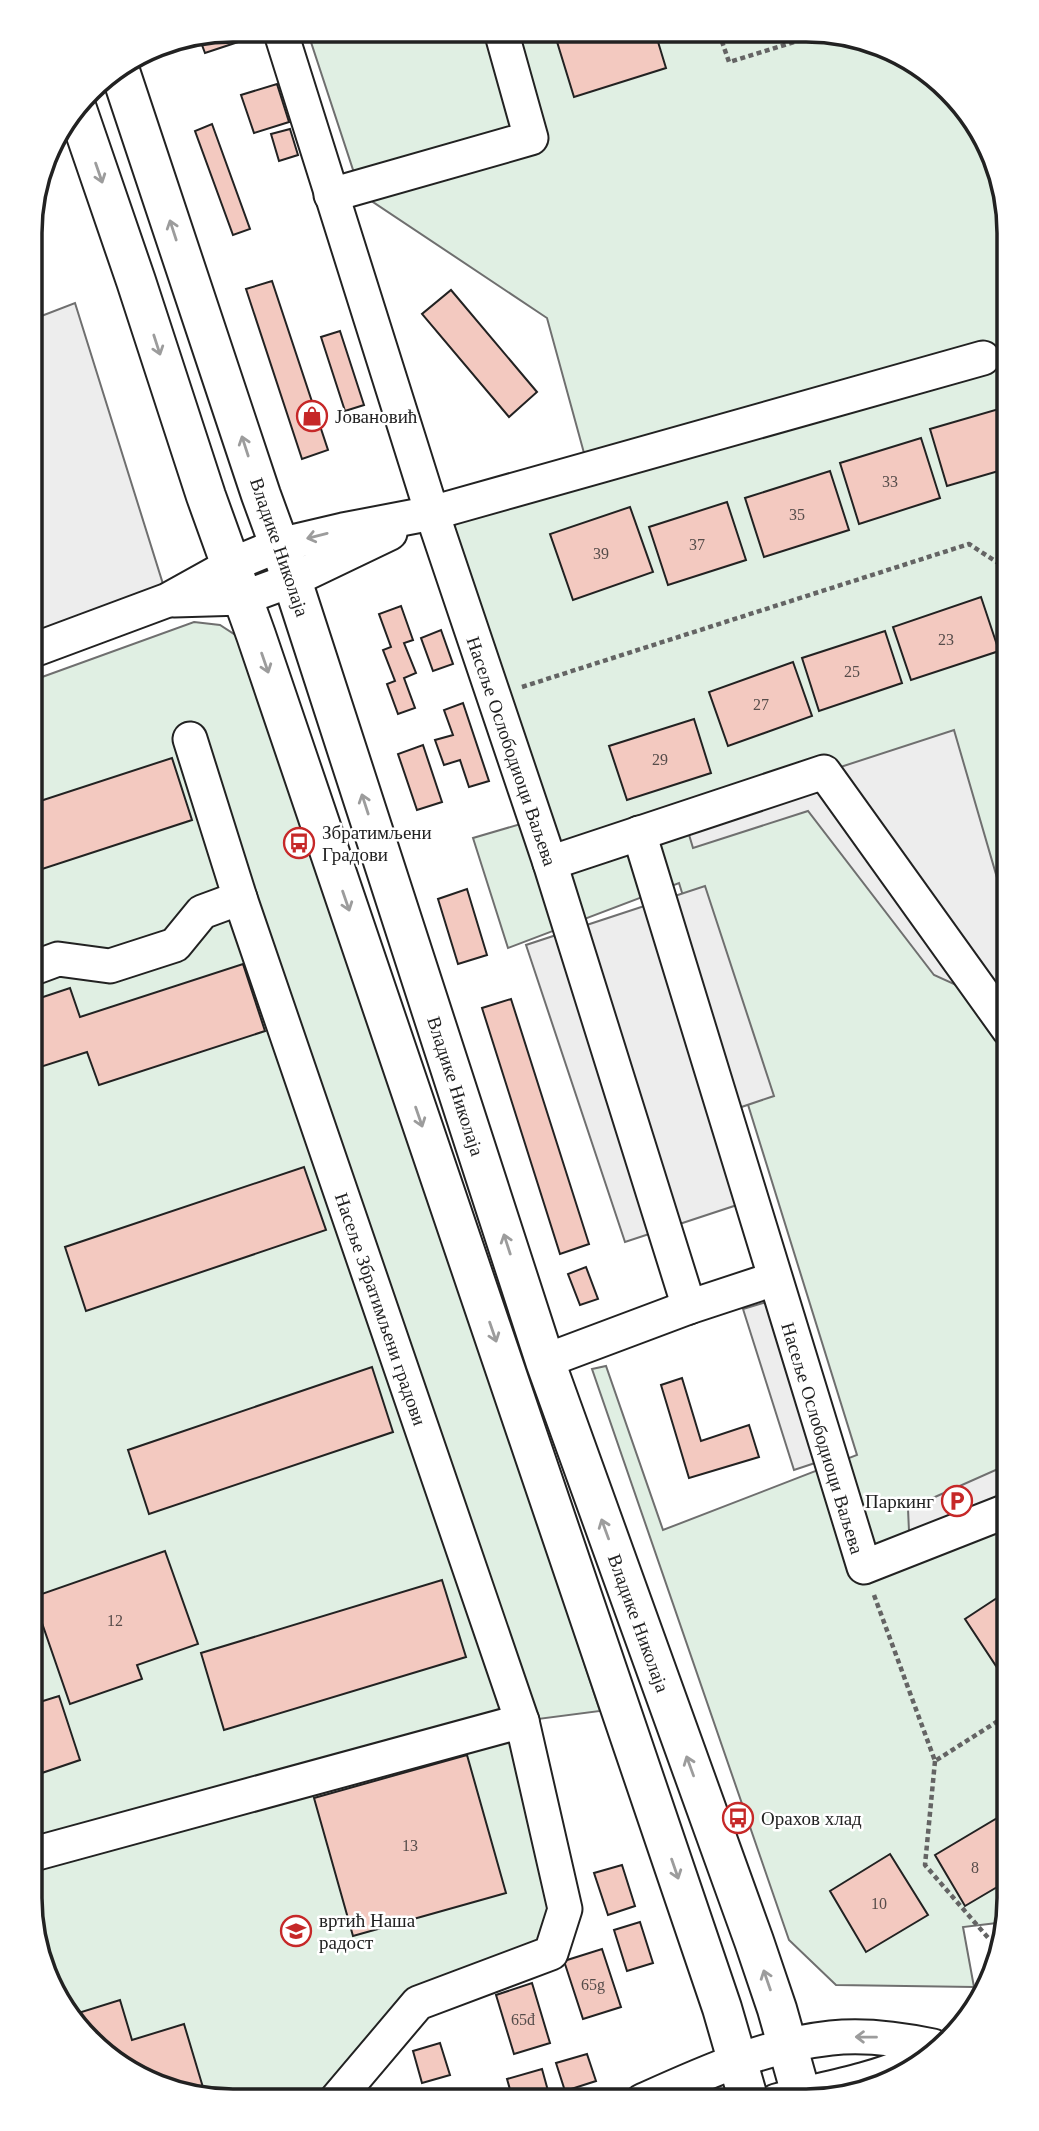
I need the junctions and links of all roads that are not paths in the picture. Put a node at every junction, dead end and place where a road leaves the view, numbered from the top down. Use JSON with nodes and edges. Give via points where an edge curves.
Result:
{"nodes":[{"id":1,"x":284,"y":42,"type":"edge"},
{"id":2,"x":504,"y":42,"type":"edge"},
{"id":3,"x":122,"y":78,"type":"edge"},
{"id":4,"x":80,"y":118,"type":"edge"},
{"id":5,"x":331,"y":195,"type":"junction"},
{"id":6,"x":983,"y":358,"type":"dead end"},
{"id":7,"x":432,"y":513,"type":"junction"},
{"id":8,"x":286,"y":562,"type":"junction"},
{"id":9,"x":237,"y":582,"type":"junction"},
{"id":10,"x":42,"y":646,"type":"edge"},
{"id":11,"x":190,"y":740,"type":"dead end"},
{"id":12,"x":639,"y":832,"type":"junction"},
{"id":13,"x":550,"y":863,"type":"junction"},
{"id":14,"x":240,"y":898,"type":"junction"},
{"id":15,"x":42,"y":965,"type":"edge"},
{"id":16,"x":997,"y":1013,"type":"edge"},
{"id":17,"x":774,"y":1279,"type":"junction"},
{"id":18,"x":688,"y":1307,"type":"junction"},
{"id":19,"x":545,"y":1361,"type":"junction"},
{"id":20,"x":997,"y":1515,"type":"edge"},
{"id":21,"x":522,"y":1721,"type":"junction"},
{"id":22,"x":42,"y":1852,"type":"edge"},
{"id":23,"x":788,"y":2045,"type":"junction"},
{"id":24,"x":928,"y":2045,"type":"edge"},
{"id":25,"x":738,"y":2061,"type":"junction"},
{"id":26,"x":345,"y":2089,"type":"edge"},
{"id":27,"x":671,"y":2089,"type":"edge"},
{"id":28,"x":746,"y":2089,"type":"edge"},
{"id":29,"x":793,"y":2089,"type":"edge"}],
"edges":[{"from":1,"to":5,"type":"street","name":"Насеље Ослободиоци Ваљева"},
{"from":2,"to":5,"type":"street","via":[[531,138]]},
{"from":8,"to":3,"type":"main road","name":"Владике Николаја","one_way":true},
{"from":4,"to":9,"type":"main road","one_way":true},
{"from":5,"to":7,"type":"street","name":"Насеље Ослободиоци Ваљева"},
{"from":6,"to":7,"type":"street"},
{"from":7,"to":8,"type":"street"},
{"from":7,"to":13,"type":"street","name":"Насеље Ослободиоци Ваљева"},
{"from":8,"to":9,"type":"street"},
{"from":19,"to":8,"type":"main road","name":"Владике Николаја","one_way":true},
{"from":9,"to":10,"type":"street","via":[[169,600]]},
{"from":9,"to":25,"type":"main road","one_way":true},
{"from":11,"to":14,"type":"street","name":"Насеље Збратимљени градови"},
{"from":12,"to":13,"type":"street"},
{"from":12,"to":16,"type":"street","via":[[824,772]]},
{"from":12,"to":17,"type":"street","name":"Насеље Ослободиоци Ваљева"},
{"from":13,"to":18,"type":"street","name":"Насеље Ослободиоци Ваљева"},
{"from":14,"to":15,"type":"street","via":[[202,912],[175,945],[110,965],[58,959]]},
{"from":14,"to":21,"type":"street","name":"Насеље Збратимљени градови"},
{"from":17,"to":18,"type":"street"},
{"from":17,"to":20,"type":"street","name":"Насеље Ослободиоци Ваљева","via":[[864,1567]]},
{"from":18,"to":19,"type":"street"},
{"from":23,"to":19,"type":"main road","name":"Владике Николаја","one_way":true},
{"from":21,"to":22,"type":"street"},
{"from":21,"to":26,"type":"street","name":"Насеље Збратимљени градови","via":[[565,1909],[551,1953],[418,2003]]},
{"from":24,"to":23,"type":"street","one_way":true,"via":[[852,2037]]},
{"from":23,"to":25,"type":"street"},
{"from":23,"to":29,"type":"main road","name":"Владике Николаја"},
{"from":25,"to":27,"type":"street"},
{"from":25,"to":28,"type":"main road"}]}
